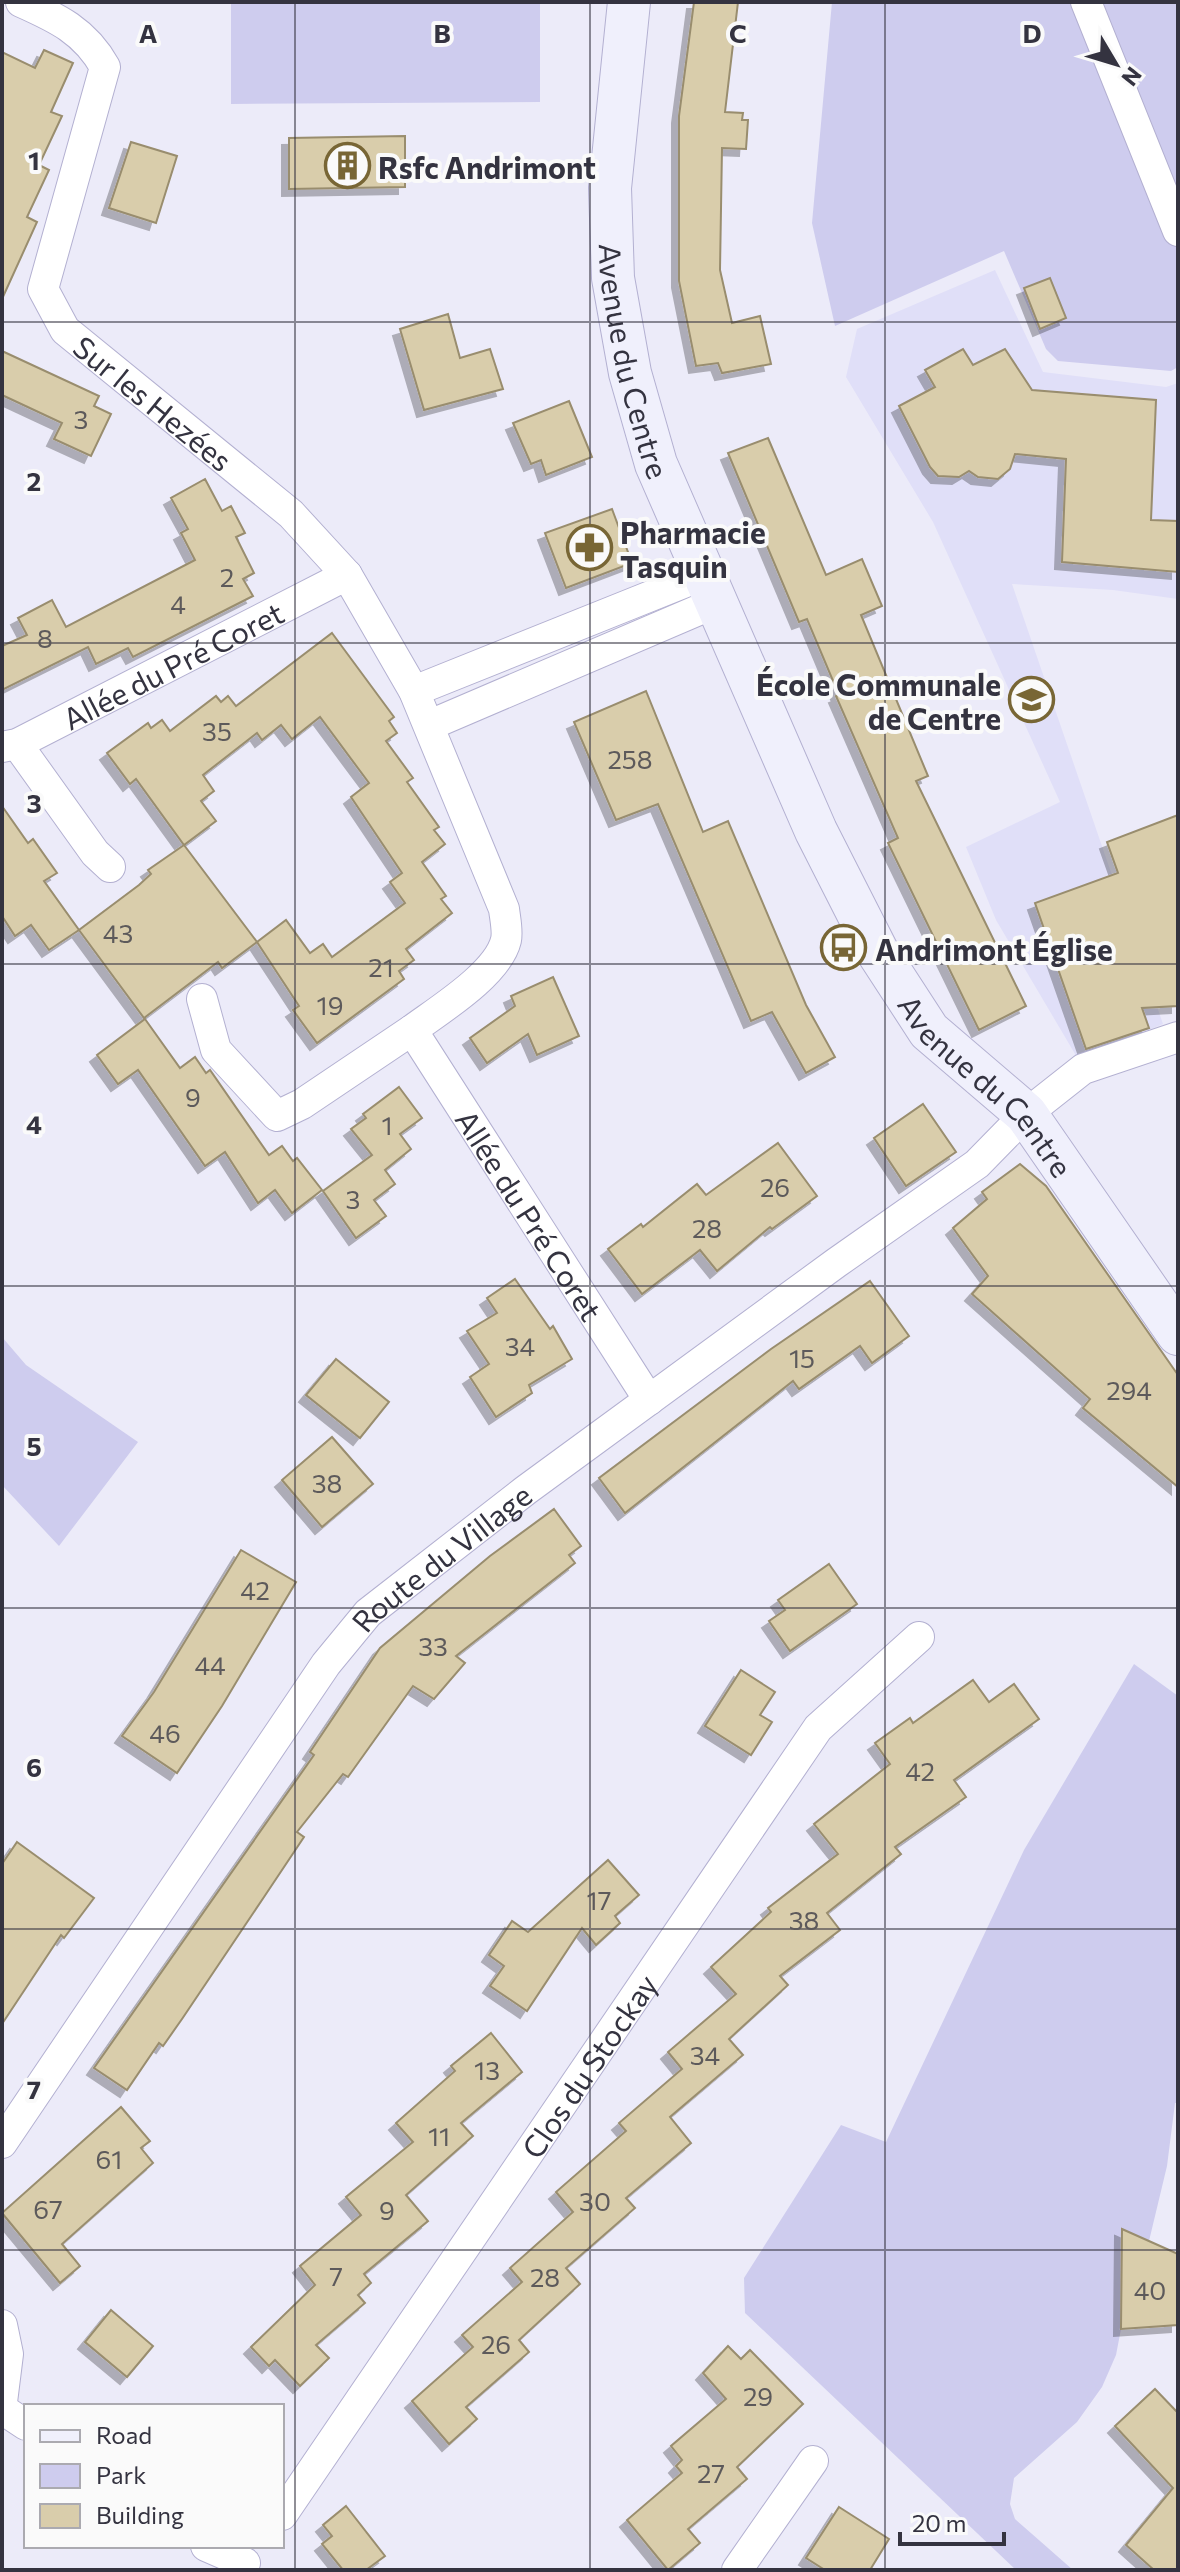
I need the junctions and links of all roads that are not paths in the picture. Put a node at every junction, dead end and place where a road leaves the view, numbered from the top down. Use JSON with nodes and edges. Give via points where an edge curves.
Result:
{"nodes":[{"id":1,"x":21,"y":2,"type":"edge"},
{"id":2,"x":629,"y":2,"type":"edge"},
{"id":3,"x":1086,"y":2,"type":"edge"},
{"id":4,"x":1178,"y":231,"type":"edge"},
{"id":5,"x":347,"y":575,"type":"junction"},
{"id":6,"x":709,"y":589,"type":"junction"},
{"id":7,"x":414,"y":691,"type":"junction"},
{"id":8,"x":430,"y":725,"type":"junction"},
{"id":9,"x":10,"y":746,"type":"edge"},
{"id":10,"x":110,"y":867,"type":"dead end"},
{"id":11,"x":202,"y":999,"type":"dead end"},
{"id":12,"x":412,"y":1030,"type":"junction"},
{"id":13,"x":1178,"y":1037,"type":"edge"},
{"id":14,"x":1026,"y":1114,"type":"junction"},
{"id":15,"x":1178,"y":1334,"type":"edge"},
{"id":16,"x":649,"y":1400,"type":"junction"},
{"id":17,"x":919,"y":1637,"type":"dead end"},
{"id":18,"x":2,"y":2143,"type":"edge"},
{"id":19,"x":2,"y":2325,"type":"edge"},
{"id":20,"x":2,"y":2402,"type":"edge"},
{"id":21,"x":2,"y":2409,"type":"edge"},
{"id":22,"x":24,"y":2424,"type":"edge"},
{"id":23,"x":813,"y":2461,"type":"dead end"},
{"id":24,"x":284,"y":2512,"type":"edge"},
{"id":25,"x":212,"y":2548,"type":"edge"},
{"id":26,"x":249,"y":2560,"type":"edge"},
{"id":27,"x":740,"y":2569,"type":"edge"}],
"edges":[{"from":1,"to":5,"type":"street","name":"Sur les Hezées","via":[[66,22],[94,46],[105,67],[43,289],[65,330],[291,514]]},
{"from":2,"to":6,"type":"street","name":"Avenue du Centre","via":[[610,188],[613,278],[630,373],[656,464]]},
{"from":3,"to":4,"type":"street"},
{"from":5,"to":7,"type":"street"},
{"from":5,"to":9,"type":"street","name":"Allée du Pré Coret"},
{"from":6,"to":7,"type":"street"},
{"from":6,"to":8,"type":"street"},
{"from":6,"to":14,"type":"street","name":"Avenue du Centre","via":[[816,831],[877,951],[929,1031]]},
{"from":7,"to":8,"type":"street"},
{"from":8,"to":12,"type":"street","via":[[504,909],[507,939],[494,963]]},
{"from":9,"to":10,"type":"street","name":"Allée du Pré Coret"},
{"from":11,"to":12,"type":"street","via":[[216,1050],[277,1116]]},
{"from":12,"to":16,"type":"street","name":"Allée du Pré Coret"},
{"from":13,"to":14,"type":"street","name":"Route du Village","via":[[1083,1069]]},
{"from":14,"to":15,"type":"street","name":"Avenue du Centre"},
{"from":14,"to":16,"type":"street","name":"Route du Village","via":[[977,1164]]},
{"from":16,"to":18,"type":"street","name":"Route du Village","via":[[368,1613],[318,1677]]},
{"from":17,"to":24,"type":"street","name":"Clos du Stockay","via":[[818,1728]]},
{"from":19,"to":20,"type":"street","via":[[8,2354]]},
{"from":21,"to":22,"type":"street"},
{"from":23,"to":27,"type":"street"},
{"from":25,"to":26,"type":"street"}]}
